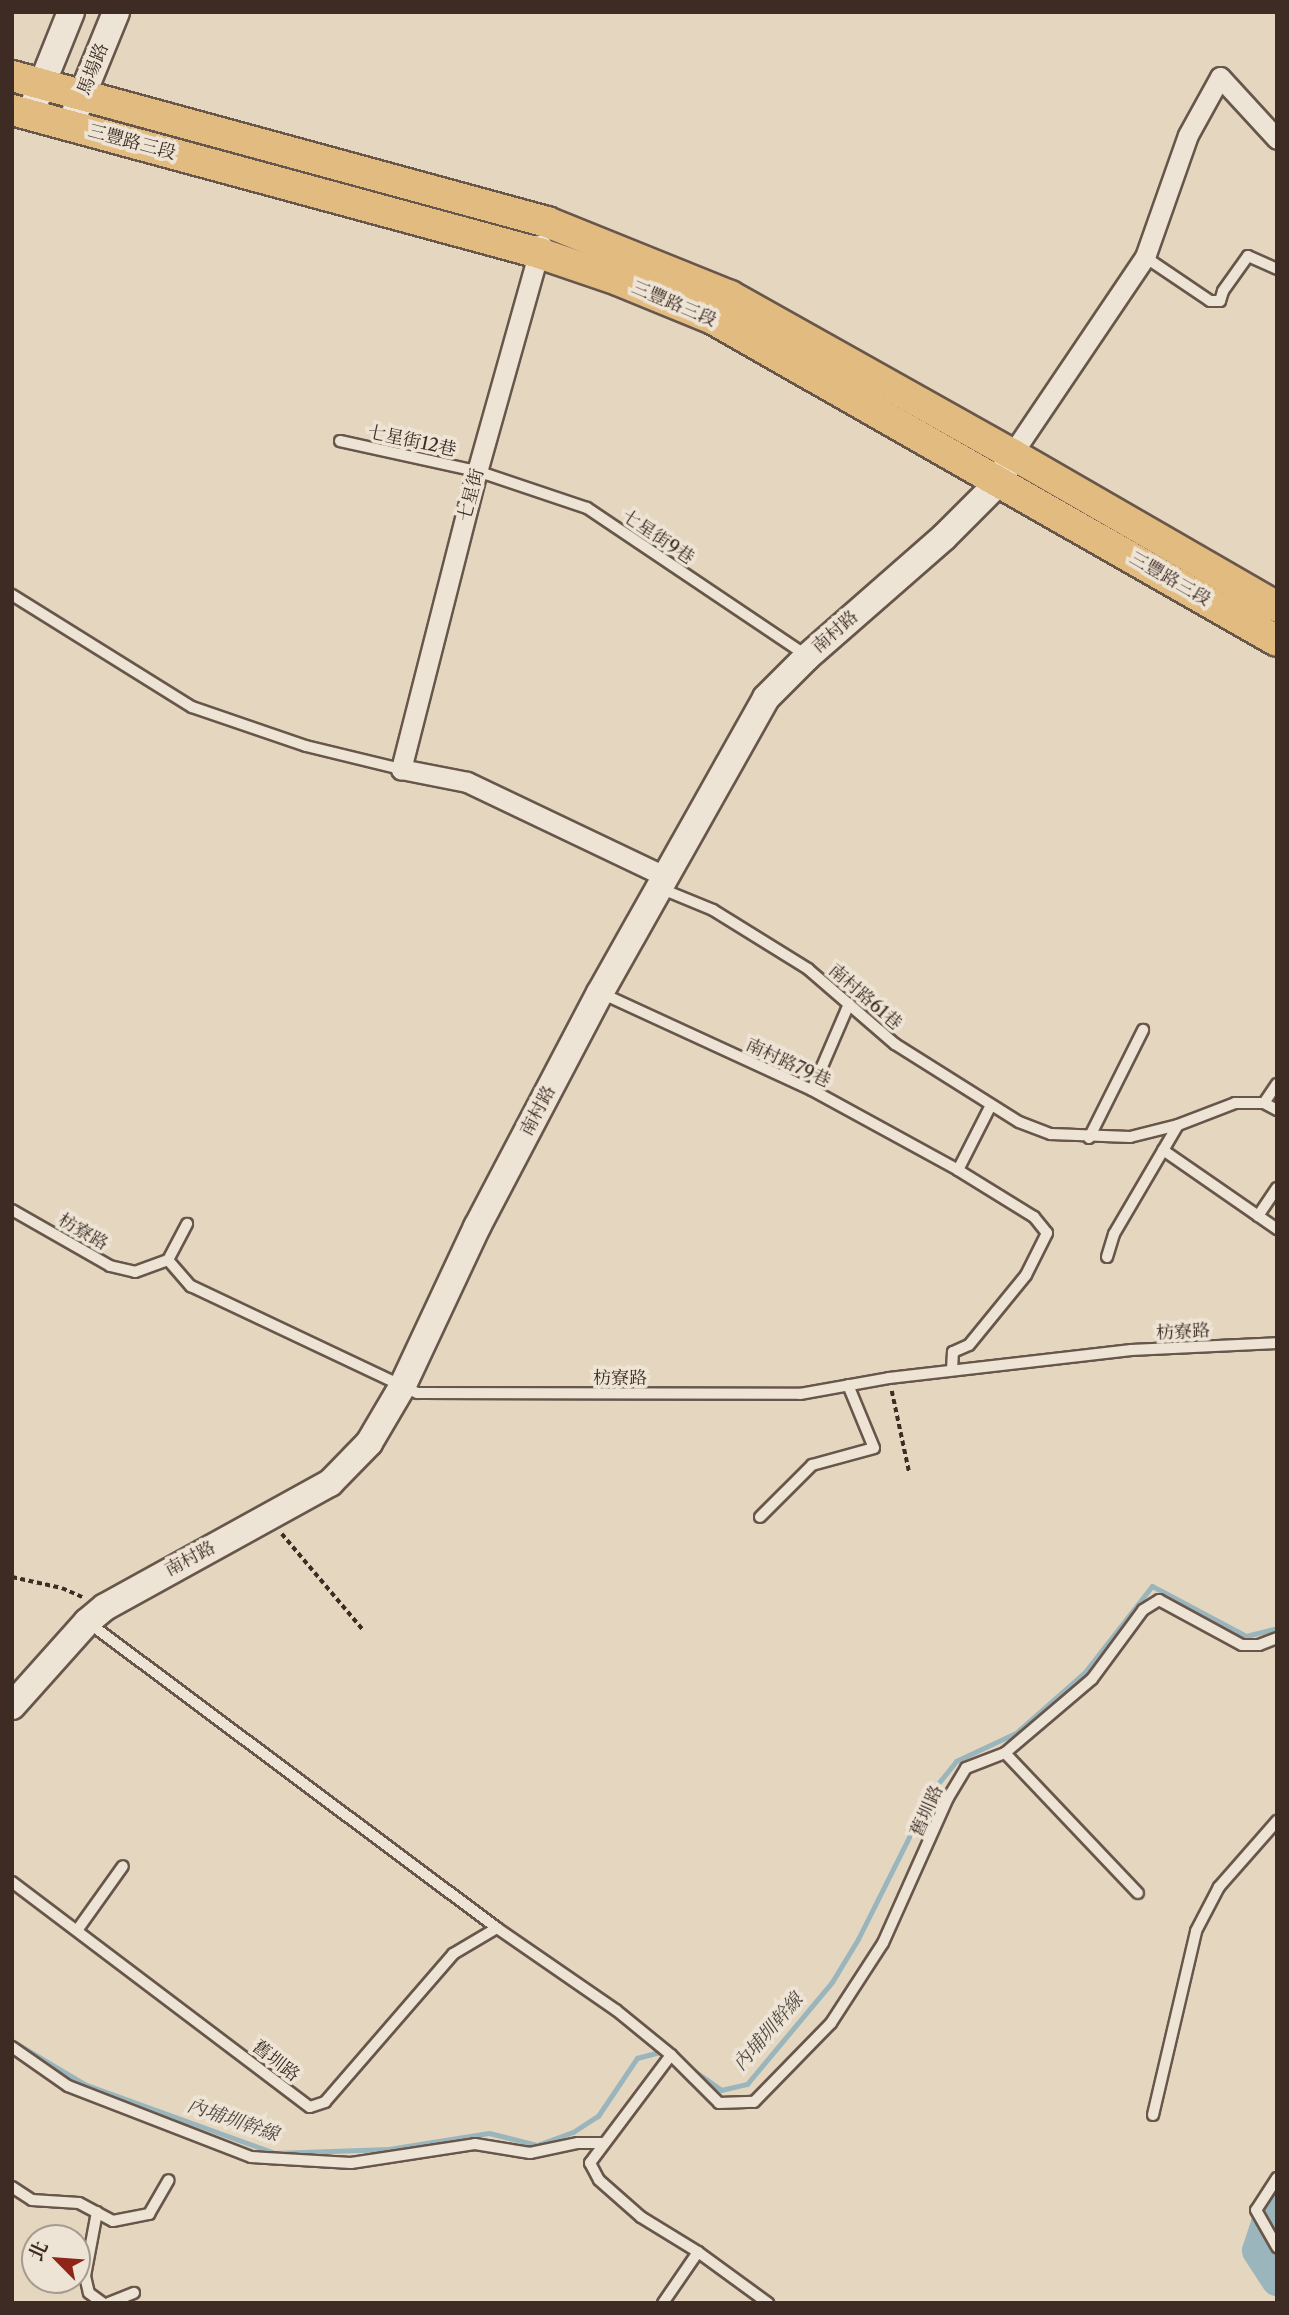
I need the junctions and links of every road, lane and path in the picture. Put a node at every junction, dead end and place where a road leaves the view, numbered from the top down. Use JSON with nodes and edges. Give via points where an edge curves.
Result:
{"nodes":[{"id":1,"x":71,"y":12,"type":"edge"},
{"id":2,"x":116,"y":12,"type":"edge"},
{"id":3,"x":12,"y":76,"type":"edge"},
{"id":4,"x":42,"y":84,"type":"junction"},
{"id":5,"x":82,"y":96,"type":"junction"},
{"id":6,"x":21,"y":112,"type":"edge"},
{"id":7,"x":71,"y":125,"type":"junction"},
{"id":8,"x":1277,"y":139,"type":"edge"},
{"id":9,"x":547,"y":222,"type":"junction"},
{"id":10,"x":539,"y":253,"type":"junction"},
{"id":11,"x":1145,"y":257,"type":"junction"},
{"id":12,"x":1277,"y":269,"type":"edge"},
{"id":13,"x":340,"y":442,"type":"dead end"},
{"id":14,"x":1012,"y":454,"type":"junction"},
{"id":15,"x":477,"y":471,"type":"junction"},
{"id":16,"x":1000,"y":481,"type":"junction"},
{"id":17,"x":12,"y":595,"type":"edge"},
{"id":18,"x":1277,"y":607,"type":"edge"},
{"id":19,"x":1277,"y":641,"type":"edge"},
{"id":20,"x":807,"y":657,"type":"junction"},
{"id":21,"x":401,"y":769,"type":"junction"},
{"id":22,"x":661,"y":881,"type":"junction"},
{"id":23,"x":600,"y":993,"type":"junction"},
{"id":24,"x":849,"y":1004,"type":"junction"},
{"id":25,"x":1143,"y":1030,"type":"dead end"},
{"id":26,"x":1277,"y":1084,"type":"edge"},
{"id":27,"x":812,"y":1090,"type":"junction"},
{"id":28,"x":1264,"y":1103,"type":"junction"},
{"id":29,"x":991,"y":1105,"type":"junction"},
{"id":30,"x":1277,"y":1110,"type":"edge"},
{"id":31,"x":1178,"y":1125,"type":"junction"},
{"id":32,"x":1089,"y":1138,"type":"junction"},
{"id":33,"x":1163,"y":1150,"type":"junction"},
{"id":34,"x":958,"y":1170,"type":"junction"},
{"id":35,"x":1277,"y":1188,"type":"edge"},
{"id":36,"x":12,"y":1210,"type":"edge"},
{"id":37,"x":1258,"y":1216,"type":"junction"},
{"id":38,"x":187,"y":1224,"type":"dead end"},
{"id":39,"x":1277,"y":1229,"type":"edge"},
{"id":40,"x":1107,"y":1257,"type":"dead end"},
{"id":41,"x":168,"y":1260,"type":"junction"},
{"id":42,"x":1277,"y":1343,"type":"edge"},
{"id":43,"x":952,"y":1370,"type":"junction"},
{"id":44,"x":889,"y":1378,"type":"junction"},
{"id":45,"x":848,"y":1385,"type":"junction"},
{"id":46,"x":402,"y":1387,"type":"junction"},
{"id":47,"x":909,"y":1471,"type":"dead end"},
{"id":48,"x":760,"y":1517,"type":"dead end"},
{"id":49,"x":268,"y":1518,"type":"junction"},
{"id":50,"x":12,"y":1577,"type":"edge"},
{"id":51,"x":96,"y":1615,"type":"junction"},
{"id":52,"x":364,"y":1631,"type":"dead end"},
{"id":53,"x":1277,"y":1638,"type":"edge"},
{"id":54,"x":12,"y":1706,"type":"edge"},
{"id":55,"x":1005,"y":1753,"type":"junction"},
{"id":56,"x":1277,"y":1821,"type":"edge"},
{"id":57,"x":123,"y":1867,"type":"dead end"},
{"id":58,"x":12,"y":1882,"type":"edge"},
{"id":59,"x":1138,"y":1893,"type":"dead end"},
{"id":60,"x":497,"y":1928,"type":"junction"},
{"id":61,"x":78,"y":1929,"type":"junction"},
{"id":62,"x":12,"y":2047,"type":"edge"},
{"id":63,"x":671,"y":2055,"type":"junction"},
{"id":64,"x":1153,"y":2115,"type":"dead end"},
{"id":65,"x":603,"y":2143,"type":"junction"},
{"id":66,"x":1277,"y":2178,"type":"edge"},
{"id":67,"x":169,"y":2180,"type":"dead end"},
{"id":68,"x":12,"y":2187,"type":"edge"},
{"id":69,"x":97,"y":2212,"type":"junction"},
{"id":70,"x":1277,"y":2247,"type":"edge"},
{"id":71,"x":698,"y":2252,"type":"junction"},
{"id":72,"x":134,"y":2293,"type":"dead end"},
{"id":73,"x":103,"y":2303,"type":"edge"},
{"id":74,"x":109,"y":2303,"type":"edge"},
{"id":75,"x":663,"y":2303,"type":"edge"},
{"id":76,"x":768,"y":2303,"type":"edge"}],
"edges":[{"from":1,"to":4,"type":"street"},
{"from":2,"to":5,"type":"street","name":"馬場路"},
{"from":3,"to":4,"type":"main road","name":"三豐路三段"},
{"from":4,"to":5,"type":"main road","name":"三豐路三段"},
{"from":4,"to":6,"type":"street"},
{"from":5,"to":7,"type":"street","name":"馬場路"},
{"from":5,"to":9,"type":"main road","name":"三豐路三段"},
{"from":6,"to":7,"type":"main road","name":"三豐路三段"},
{"from":7,"to":10,"type":"main road","name":"三豐路三段"},
{"from":8,"to":11,"type":"street","via":[[1220,78],[1188,135]]},
{"from":9,"to":10,"type":"street","name":"七星街"},
{"from":9,"to":14,"type":"main road","name":"三豐路三段","via":[[730,296]]},
{"from":10,"to":15,"type":"street","name":"七星街"},
{"from":10,"to":16,"type":"main road","name":"三豐路三段","via":[[713,319]]},
{"from":11,"to":12,"type":"lane","via":[[1210,301],[1220,301],[1248,256]]},
{"from":11,"to":14,"type":"street"},
{"from":13,"to":15,"type":"lane","name":"七星街12巷"},
{"from":14,"to":16,"type":"street","name":"南村路"},
{"from":14,"to":18,"type":"main road","name":"三豐路三段"},
{"from":15,"to":20,"type":"lane","name":"七星街9巷","via":[[587,508]]},
{"from":15,"to":21,"type":"street","name":"七星街"},
{"from":16,"to":19,"type":"main road","name":"三豐路三段"},
{"from":16,"to":20,"type":"street","name":"南村路","via":[[944,537]]},
{"from":17,"to":21,"type":"lane","via":[[192,707],[306,746]]},
{"from":20,"to":22,"type":"street","name":"南村路","via":[[766,698]]},
{"from":21,"to":22,"type":"street","via":[[467,782]]},
{"from":22,"to":23,"type":"street","name":"南村路"},
{"from":22,"to":24,"type":"lane","name":"南村路61巷","via":[[808,969]]},
{"from":23,"to":27,"type":"lane","name":"南村路79巷"},
{"from":23,"to":46,"type":"street","name":"南村路","via":[[477,1227]]},
{"from":24,"to":27,"type":"lane"},
{"from":24,"to":29,"type":"lane","name":"南村路61巷","via":[[895,1044]]},
{"from":25,"to":32,"type":"lane"},
{"from":26,"to":28,"type":"lane"},
{"from":27,"to":34,"type":"lane","name":"南村路79巷"},
{"from":28,"to":30,"type":"lane"},
{"from":28,"to":31,"type":"lane","via":[[1235,1103]]},
{"from":29,"to":32,"type":"lane","name":"南村路61巷","via":[[1018,1122],[1051,1134]]},
{"from":29,"to":34,"type":"lane"},
{"from":31,"to":32,"type":"lane","via":[[1130,1137]]},
{"from":31,"to":33,"type":"lane"},
{"from":33,"to":37,"type":"lane"},
{"from":33,"to":40,"type":"lane","via":[[1114,1234]]},
{"from":34,"to":43,"type":"lane","name":"南村路79巷","via":[[1034,1217],[1047,1233],[1026,1275],[969,1345],[953,1352]]},
{"from":35,"to":37,"type":"lane"},
{"from":36,"to":41,"type":"lane","name":"枋寮路","via":[[110,1266],[135,1272]]},
{"from":37,"to":39,"type":"lane"},
{"from":38,"to":41,"type":"lane"},
{"from":41,"to":46,"type":"lane","name":"枋寮路","via":[[191,1286]]},
{"from":42,"to":43,"type":"lane","name":"枋寮路","via":[[1131,1350]]},
{"from":43,"to":44,"type":"lane","name":"枋寮路"},
{"from":44,"to":45,"type":"lane","name":"枋寮路"},
{"from":44,"to":47,"type":"path"},
{"from":45,"to":46,"type":"lane","name":"枋寮路","via":[[800,1394],[418,1393]]},
{"from":45,"to":48,"type":"lane","via":[[874,1447],[812,1465]]},
{"from":46,"to":49,"type":"street","name":"南村路","via":[[369,1443],[330,1483]]},
{"from":49,"to":51,"type":"street","name":"南村路"},
{"from":49,"to":52,"type":"path"},
{"from":50,"to":51,"type":"path","via":[[62,1588]]},
{"from":51,"to":54,"type":"street","name":"南村路"},
{"from":51,"to":60,"type":"lane","name":"舊圳路"},
{"from":53,"to":55,"type":"lane","name":"舊圳路","via":[[1242,1645],[1158,1600],[1143,1610],[1092,1679]]},
{"from":55,"to":59,"type":"lane"},
{"from":55,"to":63,"type":"lane","name":"舊圳路","via":[[966,1768],[883,1943],[831,2023],[754,2102],[719,2103]]},
{"from":56,"to":64,"type":"lane","via":[[1220,1887],[1196,1931]]},
{"from":57,"to":61,"type":"lane"},
{"from":58,"to":61,"type":"lane","name":"舊圳路"},
{"from":60,"to":61,"type":"lane","name":"舊圳路","via":[[453,1954],[326,2102],[310,2107]]},
{"from":60,"to":63,"type":"lane","name":"舊圳路"},
{"from":62,"to":65,"type":"lane","via":[[68,2086],[251,2157],[351,2163],[475,2144],[530,2153]]},
{"from":63,"to":65,"type":"lane"},
{"from":65,"to":71,"type":"lane","via":[[590,2162],[599,2180],[641,2217]]},
{"from":66,"to":70,"type":"lane","via":[[1256,2210]]},
{"from":67,"to":69,"type":"lane","via":[[149,2214],[113,2221]]},
{"from":68,"to":69,"type":"lane","via":[[32,2200],[79,2203]]},
{"from":69,"to":73,"type":"lane","via":[[85,2276],[89,2293]]},
{"from":71,"to":75,"type":"lane"},
{"from":71,"to":76,"type":"lane"},
{"from":72,"to":74,"type":"lane"}]}
